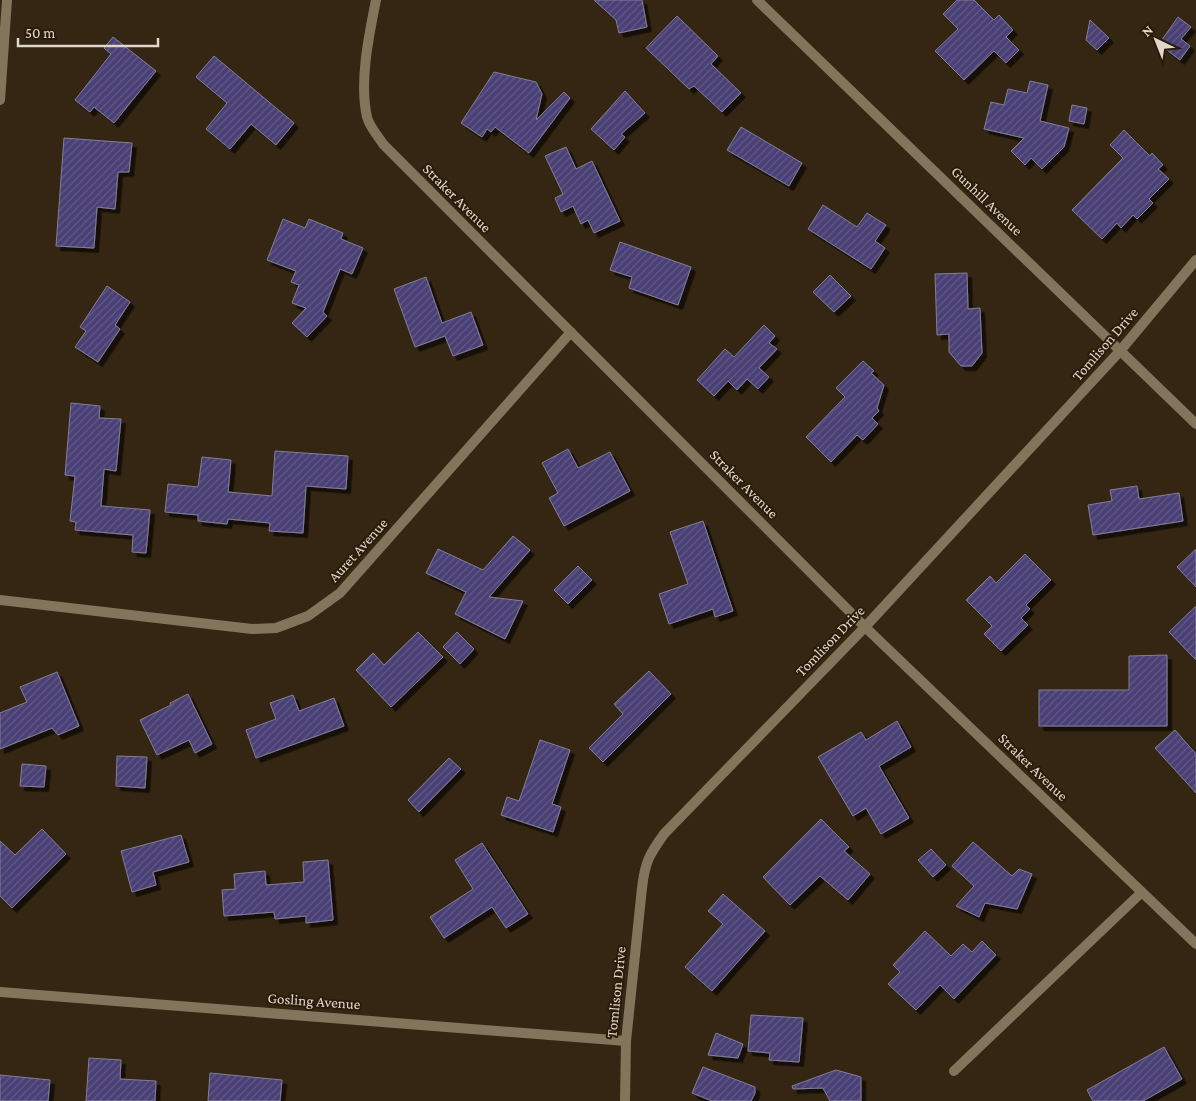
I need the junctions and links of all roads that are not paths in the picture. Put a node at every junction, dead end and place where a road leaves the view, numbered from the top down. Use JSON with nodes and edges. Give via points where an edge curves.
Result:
{"nodes":[{"id":1,"x":7,"y":0,"type":"edge"},
{"id":2,"x":376,"y":0,"type":"edge"},
{"id":3,"x":757,"y":0,"type":"edge"},
{"id":4,"x":0,"y":100,"type":"edge"},
{"id":5,"x":1196,"y":260,"type":"edge"},
{"id":6,"x":571,"y":332,"type":"junction"},
{"id":7,"x":1120,"y":351,"type":"junction"},
{"id":8,"x":1196,"y":424,"type":"edge"},
{"id":9,"x":0,"y":600,"type":"edge"},
{"id":10,"x":865,"y":627,"type":"junction"},
{"id":11,"x":1142,"y":892,"type":"junction"},
{"id":12,"x":1196,"y":944,"type":"edge"},
{"id":13,"x":0,"y":992,"type":"edge"},
{"id":14,"x":626,"y":1041,"type":"junction"},
{"id":15,"x":954,"y":1071,"type":"dead end"},
{"id":16,"x":625,"y":1101,"type":"edge"}],
"edges":[{"from":1,"to":4,"type":"street"},
{"from":2,"to":6,"type":"street","name":"Straker Avenue","via":[[364,85],[367,118],[400,163]]},
{"from":3,"to":7,"type":"street","name":"Gunhill Avenue"},
{"from":5,"to":7,"type":"street","name":"Tomlison Drive"},
{"from":6,"to":9,"type":"street","name":"Auret Avenue","via":[[340,593],[308,616],[276,628],[252,629]]},
{"from":6,"to":10,"type":"street","name":"Straker Avenue"},
{"from":7,"to":8,"type":"street","name":"Gunhill Avenue"},
{"from":7,"to":10,"type":"street","name":"Tomlison Drive"},
{"from":10,"to":11,"type":"street","name":"Straker Avenue"},
{"from":10,"to":14,"type":"street","name":"Tomlison Drive","via":[[664,834],[650,855],[644,871]]},
{"from":11,"to":12,"type":"street","name":"Straker Avenue"},
{"from":11,"to":15,"type":"street"},
{"from":13,"to":14,"type":"street","name":"Gosling Avenue"},
{"from":14,"to":16,"type":"street","name":"Tomlison Drive"}]}
